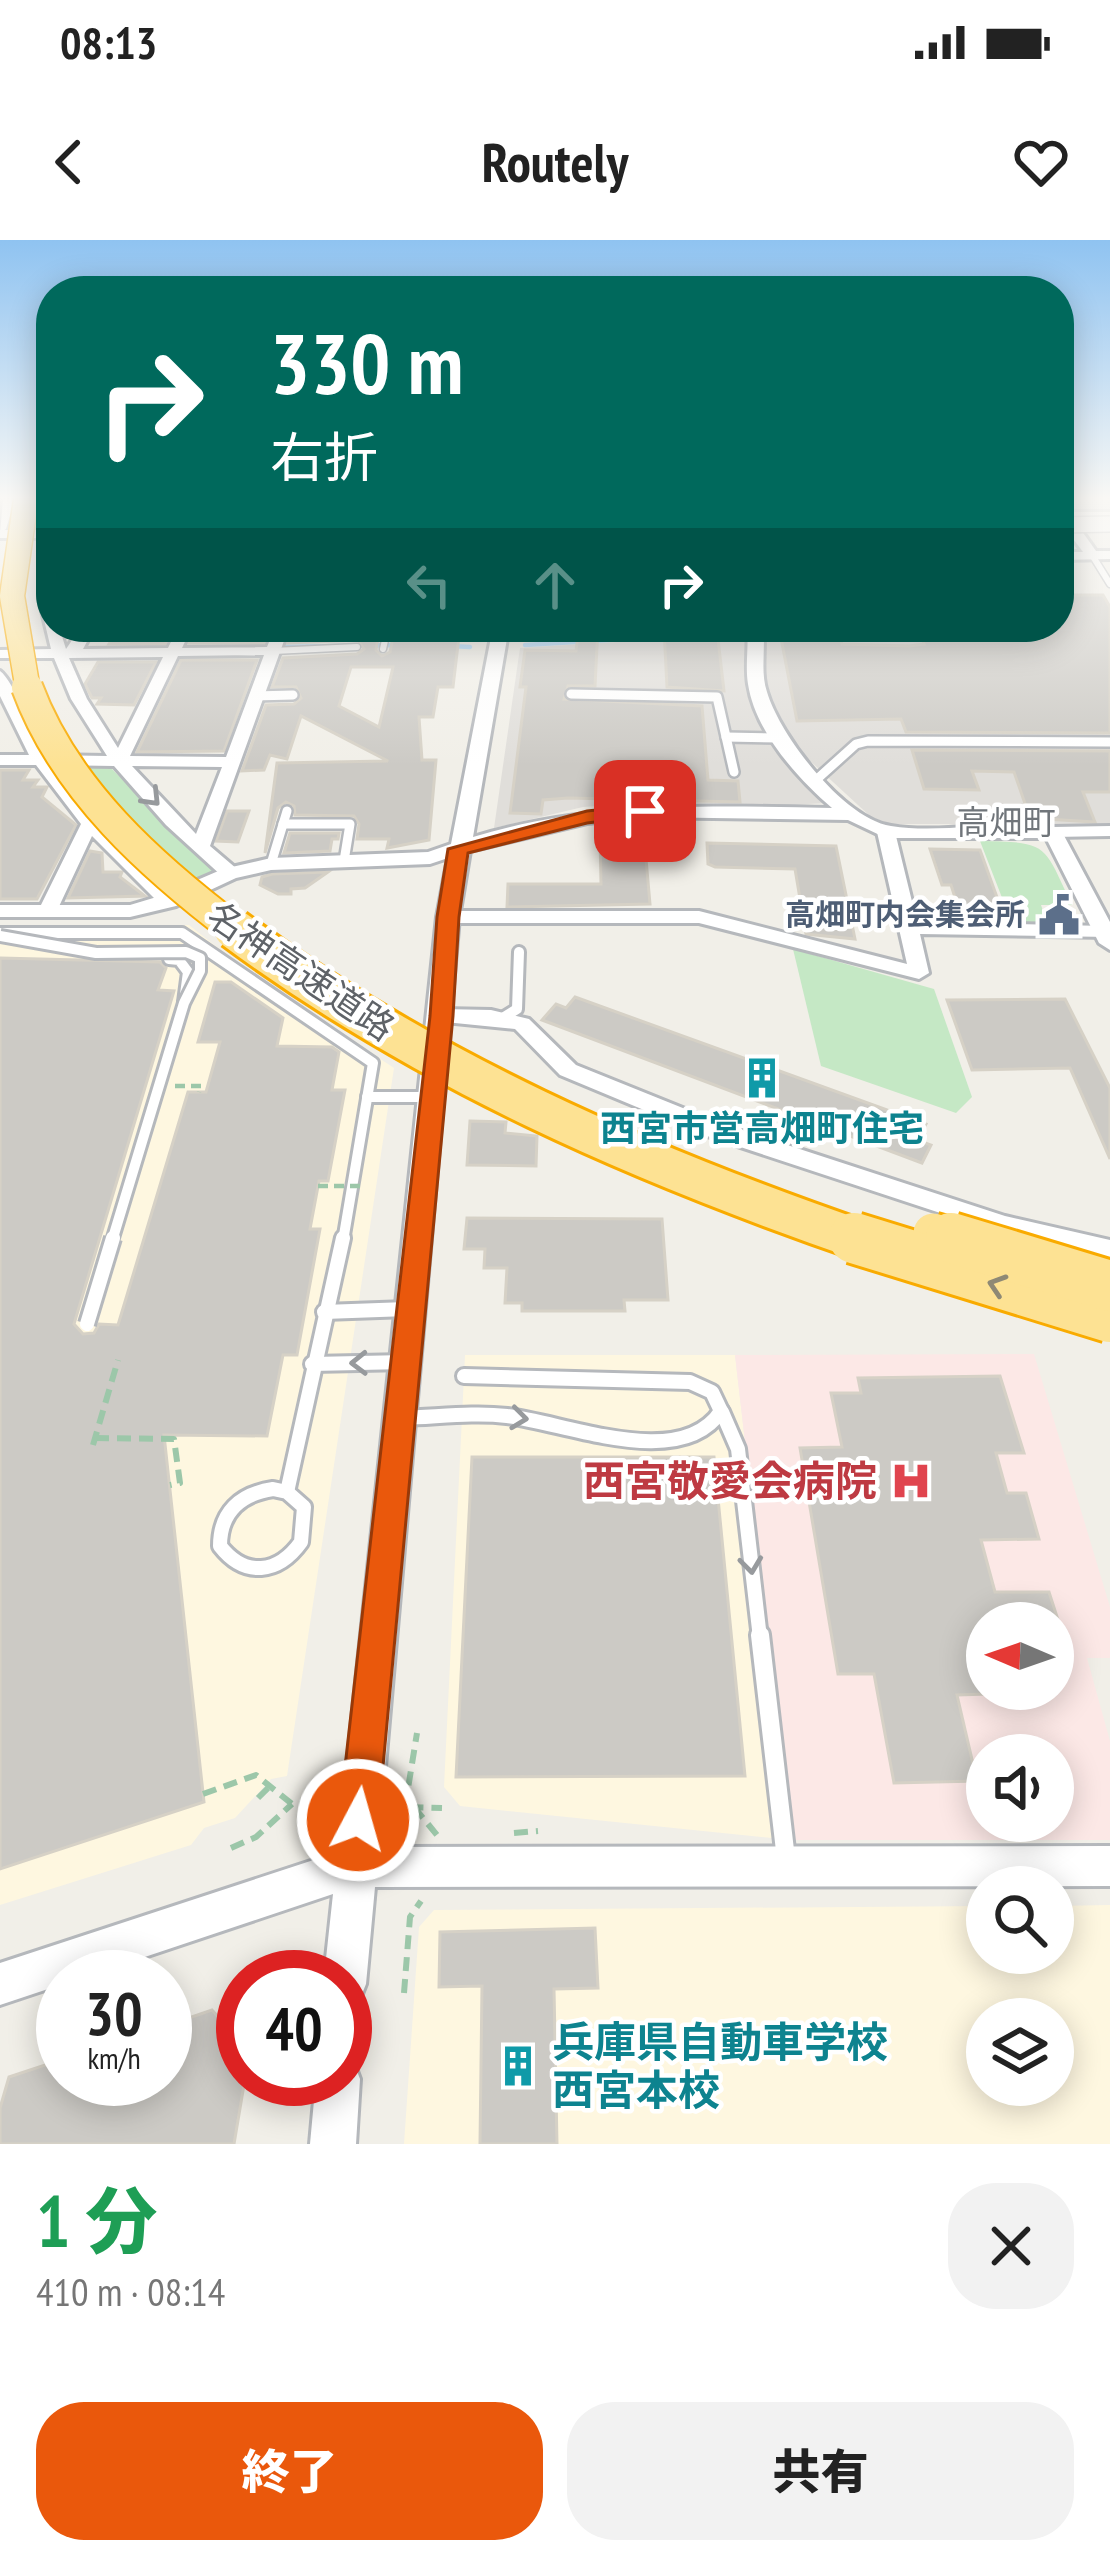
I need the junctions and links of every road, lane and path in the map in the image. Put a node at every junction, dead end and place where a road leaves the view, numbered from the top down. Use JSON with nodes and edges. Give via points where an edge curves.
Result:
{"nodes":[{"id":1,"x":7,"y":588,"type":"edge"},
{"id":2,"x":28,"y":588,"type":"edge"},
{"id":3,"x":60,"y":642,"type":"edge"},
{"id":4,"x":75,"y":642,"type":"edge"},
{"id":5,"x":178,"y":642,"type":"edge"},
{"id":6,"x":276,"y":642,"type":"edge"},
{"id":7,"x":384,"y":642,"type":"edge"},
{"id":8,"x":498,"y":642,"type":"edge"},
{"id":9,"x":754,"y":642,"type":"edge"},
{"id":10,"x":383,"y":646,"type":"dead end"},
{"id":11,"x":357,"y":647,"type":"dead end"},
{"id":12,"x":174,"y":649,"type":"junction"},
{"id":13,"x":273,"y":651,"type":"junction"},
{"id":14,"x":65,"y":653,"type":"junction"},
{"id":15,"x":0,"y":654,"type":"edge"},
{"id":16,"x":0,"y":675,"type":"edge"},
{"id":17,"x":571,"y":694,"type":"dead end"},
{"id":18,"x":293,"y":695,"type":"dead end"},
{"id":19,"x":254,"y":696,"type":"junction"},
{"id":20,"x":24,"y":732,"type":"junction"},
{"id":21,"x":726,"y":737,"type":"junction"},
{"id":22,"x":780,"y":738,"type":"junction"},
{"id":23,"x":1110,"y":742,"type":"edge"},
{"id":24,"x":38,"y":760,"type":"junction"},
{"id":25,"x":118,"y":761,"type":"junction"},
{"id":26,"x":232,"y":762,"type":"junction"},
{"id":27,"x":3,"y":765,"type":"edge"},
{"id":28,"x":734,"y":772,"type":"dead end"},
{"id":29,"x":816,"y":780,"type":"junction"},
{"id":30,"x":287,"y":811,"type":"dead end"},
{"id":31,"x":850,"y":814,"type":"junction"},
{"id":32,"x":283,"y":824,"type":"junction"},
{"id":33,"x":89,"y":825,"type":"junction"},
{"id":34,"x":1110,"y":830,"type":"edge"},
{"id":35,"x":886,"y":832,"type":"junction"},
{"id":36,"x":1053,"y":832,"type":"junction"},
{"id":37,"x":200,"y":848,"type":"junction"},
{"id":38,"x":459,"y":849,"type":"junction"},
{"id":39,"x":344,"y":860,"type":"junction"},
{"id":40,"x":271,"y":864,"type":"junction"},
{"id":41,"x":230,"y":873,"type":"junction"},
{"id":42,"x":168,"y":901,"type":"junction"},
{"id":43,"x":0,"y":911,"type":"edge"},
{"id":44,"x":48,"y":911,"type":"junction"},
{"id":45,"x":448,"y":917,"type":"junction"},
{"id":46,"x":909,"y":928,"type":"junction"},
{"id":47,"x":0,"y":935,"type":"edge"},
{"id":48,"x":1107,"y":937,"type":"edge"},
{"id":49,"x":519,"y":952,"type":"dead end"},
{"id":50,"x":169,"y":959,"type":"dead end"},
{"id":51,"x":184,"y":1003,"type":"junction"},
{"id":52,"x":442,"y":1016,"type":"junction"},
{"id":53,"x":501,"y":1019,"type":"junction"},
{"id":54,"x":367,"y":1097,"type":"junction"},
{"id":55,"x":433,"y":1097,"type":"junction"},
{"id":56,"x":318,"y":1186,"type":"dead end"},
{"id":57,"x":364,"y":1186,"type":"dead end"},
{"id":58,"x":1110,"y":1250,"type":"edge"},
{"id":59,"x":1110,"y":1286,"type":"edge"},
{"id":60,"x":412,"y":1309,"type":"junction"},
{"id":61,"x":324,"y":1312,"type":"junction"},
{"id":62,"x":1110,"y":1317,"type":"edge"},
{"id":63,"x":87,"y":1324,"type":"dead end"},
{"id":64,"x":118,"y":1360,"type":"dead end"},
{"id":65,"x":407,"y":1362,"type":"junction"},
{"id":66,"x":312,"y":1364,"type":"junction"},
{"id":67,"x":464,"y":1376,"type":"dead end"},
{"id":68,"x":721,"y":1411,"type":"junction"},
{"id":69,"x":402,"y":1418,"type":"junction"},
{"id":70,"x":170,"y":1485,"type":"dead end"},
{"id":71,"x":287,"y":1492,"type":"junction"},
{"id":72,"x":417,"y":1733,"type":"dead end"},
{"id":73,"x":270,"y":1786,"type":"junction"},
{"id":74,"x":203,"y":1794,"type":"dead end"},
{"id":75,"x":258,"y":1798,"type":"dead end"},
{"id":76,"x":292,"y":1804,"type":"junction"},
{"id":77,"x":409,"y":1807,"type":"junction"},
{"id":78,"x":442,"y":1808,"type":"dead end"},
{"id":79,"x":437,"y":1836,"type":"dead end"},
{"id":80,"x":231,"y":1848,"type":"dead end"},
{"id":81,"x":1110,"y":1865,"type":"edge"},
{"id":82,"x":354,"y":1867,"type":"junction"},
{"id":83,"x":787,"y":1868,"type":"junction"},
{"id":84,"x":435,"y":1901,"type":"dead end"},
{"id":85,"x":348,"y":1950,"type":"edge"},
{"id":86,"x":0,"y":1984,"type":"edge"},
{"id":87,"x":404,"y":1993,"type":"dead end"},
{"id":88,"x":336,"y":2106,"type":"edge"},
{"id":89,"x":333,"y":2144,"type":"edge"}],
"edges":[{"from":62,"to":1,"type":"highway","name":"名神高速道路","one_way":true,"bridge":true,"via":[[845,1234],[565,1124],[374,1024],[207,910],[96,802],[30,701],[16,666]]},
{"from":2,"to":59,"type":"highway","name":"名神高速道路","bridge":true,"via":[[30,631],[60,709],[125,801],[235,902],[391,1006],[580,1102],[875,1215]]},
{"from":3,"to":14,"type":"street"},
{"from":4,"to":14,"type":"street"},
{"from":5,"to":12,"type":"street"},
{"from":6,"to":13,"type":"street"},
{"from":7,"to":10,"type":"lane"},
{"from":8,"to":38,"type":"street"},
{"from":9,"to":22,"type":"street","via":[[756,687]]},
{"from":11,"to":13,"type":"lane"},
{"from":12,"to":13,"type":"street"},
{"from":12,"to":14,"type":"street"},
{"from":12,"to":25,"type":"street"},
{"from":13,"to":19,"type":"street"},
{"from":14,"to":15,"type":"street"},
{"from":14,"to":25,"type":"street","via":[[76,700]]},
{"from":16,"to":20,"type":"street"},
{"from":17,"to":21,"type":"lane","via":[[718,697]]},
{"from":18,"to":19,"type":"lane"},
{"from":19,"to":26,"type":"street"},
{"from":20,"to":24,"type":"street"},
{"from":20,"to":27,"type":"street"},
{"from":21,"to":22,"type":"lane"},
{"from":21,"to":28,"type":"lane"},
{"from":22,"to":29,"type":"street"},
{"from":23,"to":29,"type":"lane","via":[[868,741]]},
{"from":24,"to":25,"type":"street"},
{"from":24,"to":27,"type":"street"},
{"from":24,"to":33,"type":"street"},
{"from":25,"to":26,"type":"street"},
{"from":25,"to":37,"type":"street","one_way":true},
{"from":26,"to":37,"type":"street"},
{"from":29,"to":31,"type":"street"},
{"from":30,"to":32,"type":"lane"},
{"from":31,"to":35,"type":"street"},
{"from":31,"to":38,"type":"street","via":[[645,811]]},
{"from":32,"to":39,"type":"lane","via":[[350,824]]},
{"from":32,"to":40,"type":"lane"},
{"from":33,"to":42,"type":"street"},
{"from":33,"to":44,"type":"street"},
{"from":34,"to":36,"type":"street"},
{"from":35,"to":36,"type":"street"},
{"from":35,"to":46,"type":"street"},
{"from":36,"to":48,"type":"street"},
{"from":37,"to":41,"type":"street"},
{"from":38,"to":39,"type":"street","via":[[430,858]]},
{"from":38,"to":45,"type":"street"},
{"from":39,"to":40,"type":"street"},
{"from":40,"to":41,"type":"street"},
{"from":41,"to":42,"type":"street"},
{"from":42,"to":44,"type":"street","via":[[130,911]]},
{"from":43,"to":44,"type":"street"},
{"from":45,"to":46,"type":"street","via":[[699,917],[920,973]]},
{"from":45,"to":52,"type":"street"},
{"from":46,"to":48,"type":"street"},
{"from":47,"to":51,"type":"lane","bridge":true,"via":[[96,952],[186,952],[200,958],[200,971]]},
{"from":47,"to":54,"type":"lane","via":[[182,933],[373,1064]]},
{"from":49,"to":53,"type":"lane","via":[[517,1009]]},
{"from":50,"to":51,"type":"lane","bridge":true,"via":[[188,971]]},
{"from":51,"to":63,"type":"lane","bridge":true},
{"from":52,"to":53,"type":"street"},
{"from":52,"to":55,"type":"street"},
{"from":53,"to":58,"type":"street","via":[[522,1024],[568,1070],[712,1130],[1004,1225]]},
{"from":54,"to":55,"type":"lane"},
{"from":54,"to":61,"type":"lane"},
{"from":55,"to":60,"type":"street"},
{"from":56,"to":57,"type":"path","bridge":true},
{"from":60,"to":61,"type":"lane"},
{"from":60,"to":65,"type":"street"},
{"from":61,"to":66,"type":"lane"},
{"from":64,"to":70,"type":"path","via":[[94,1442],[175,1439],[180,1484]]},
{"from":65,"to":66,"type":"lane","one_way":true},
{"from":65,"to":69,"type":"street"},
{"from":66,"to":71,"type":"lane"},
{"from":67,"to":68,"type":"lane","via":[[690,1382],[712,1392]]},
{"from":69,"to":68,"type":"lane","one_way":true,"via":[[503,1415],[681,1442],[707,1433]]},
{"from":68,"to":83,"type":"lane","one_way":true,"via":[[738,1449]]},
{"from":69,"to":82,"type":"street"},
{"from":71,"to":71,"type":"lane","via":[[307,1519],[295,1554],[258,1571],[234,1564],[219,1533],[231,1507],[258,1491]]},
{"from":72,"to":77,"type":"path"},
{"from":73,"to":74,"type":"path","bridge":true,"via":[[256,1775]]},
{"from":73,"to":75,"type":"path","bridge":true},
{"from":73,"to":76,"type":"path","bridge":true},
{"from":76,"to":77,"type":"path","bridge":true},
{"from":76,"to":80,"type":"path","via":[[256,1838]]},
{"from":77,"to":78,"type":"path","bridge":true},
{"from":77,"to":79,"type":"path"},
{"from":81,"to":83,"type":"street"},
{"from":82,"to":83,"type":"street"},
{"from":82,"to":85,"type":"street"},
{"from":82,"to":86,"type":"street"},
{"from":84,"to":87,"type":"path","via":[[421,1900],[410,1917]]},
{"from":88,"to":89,"type":"street"}]}
